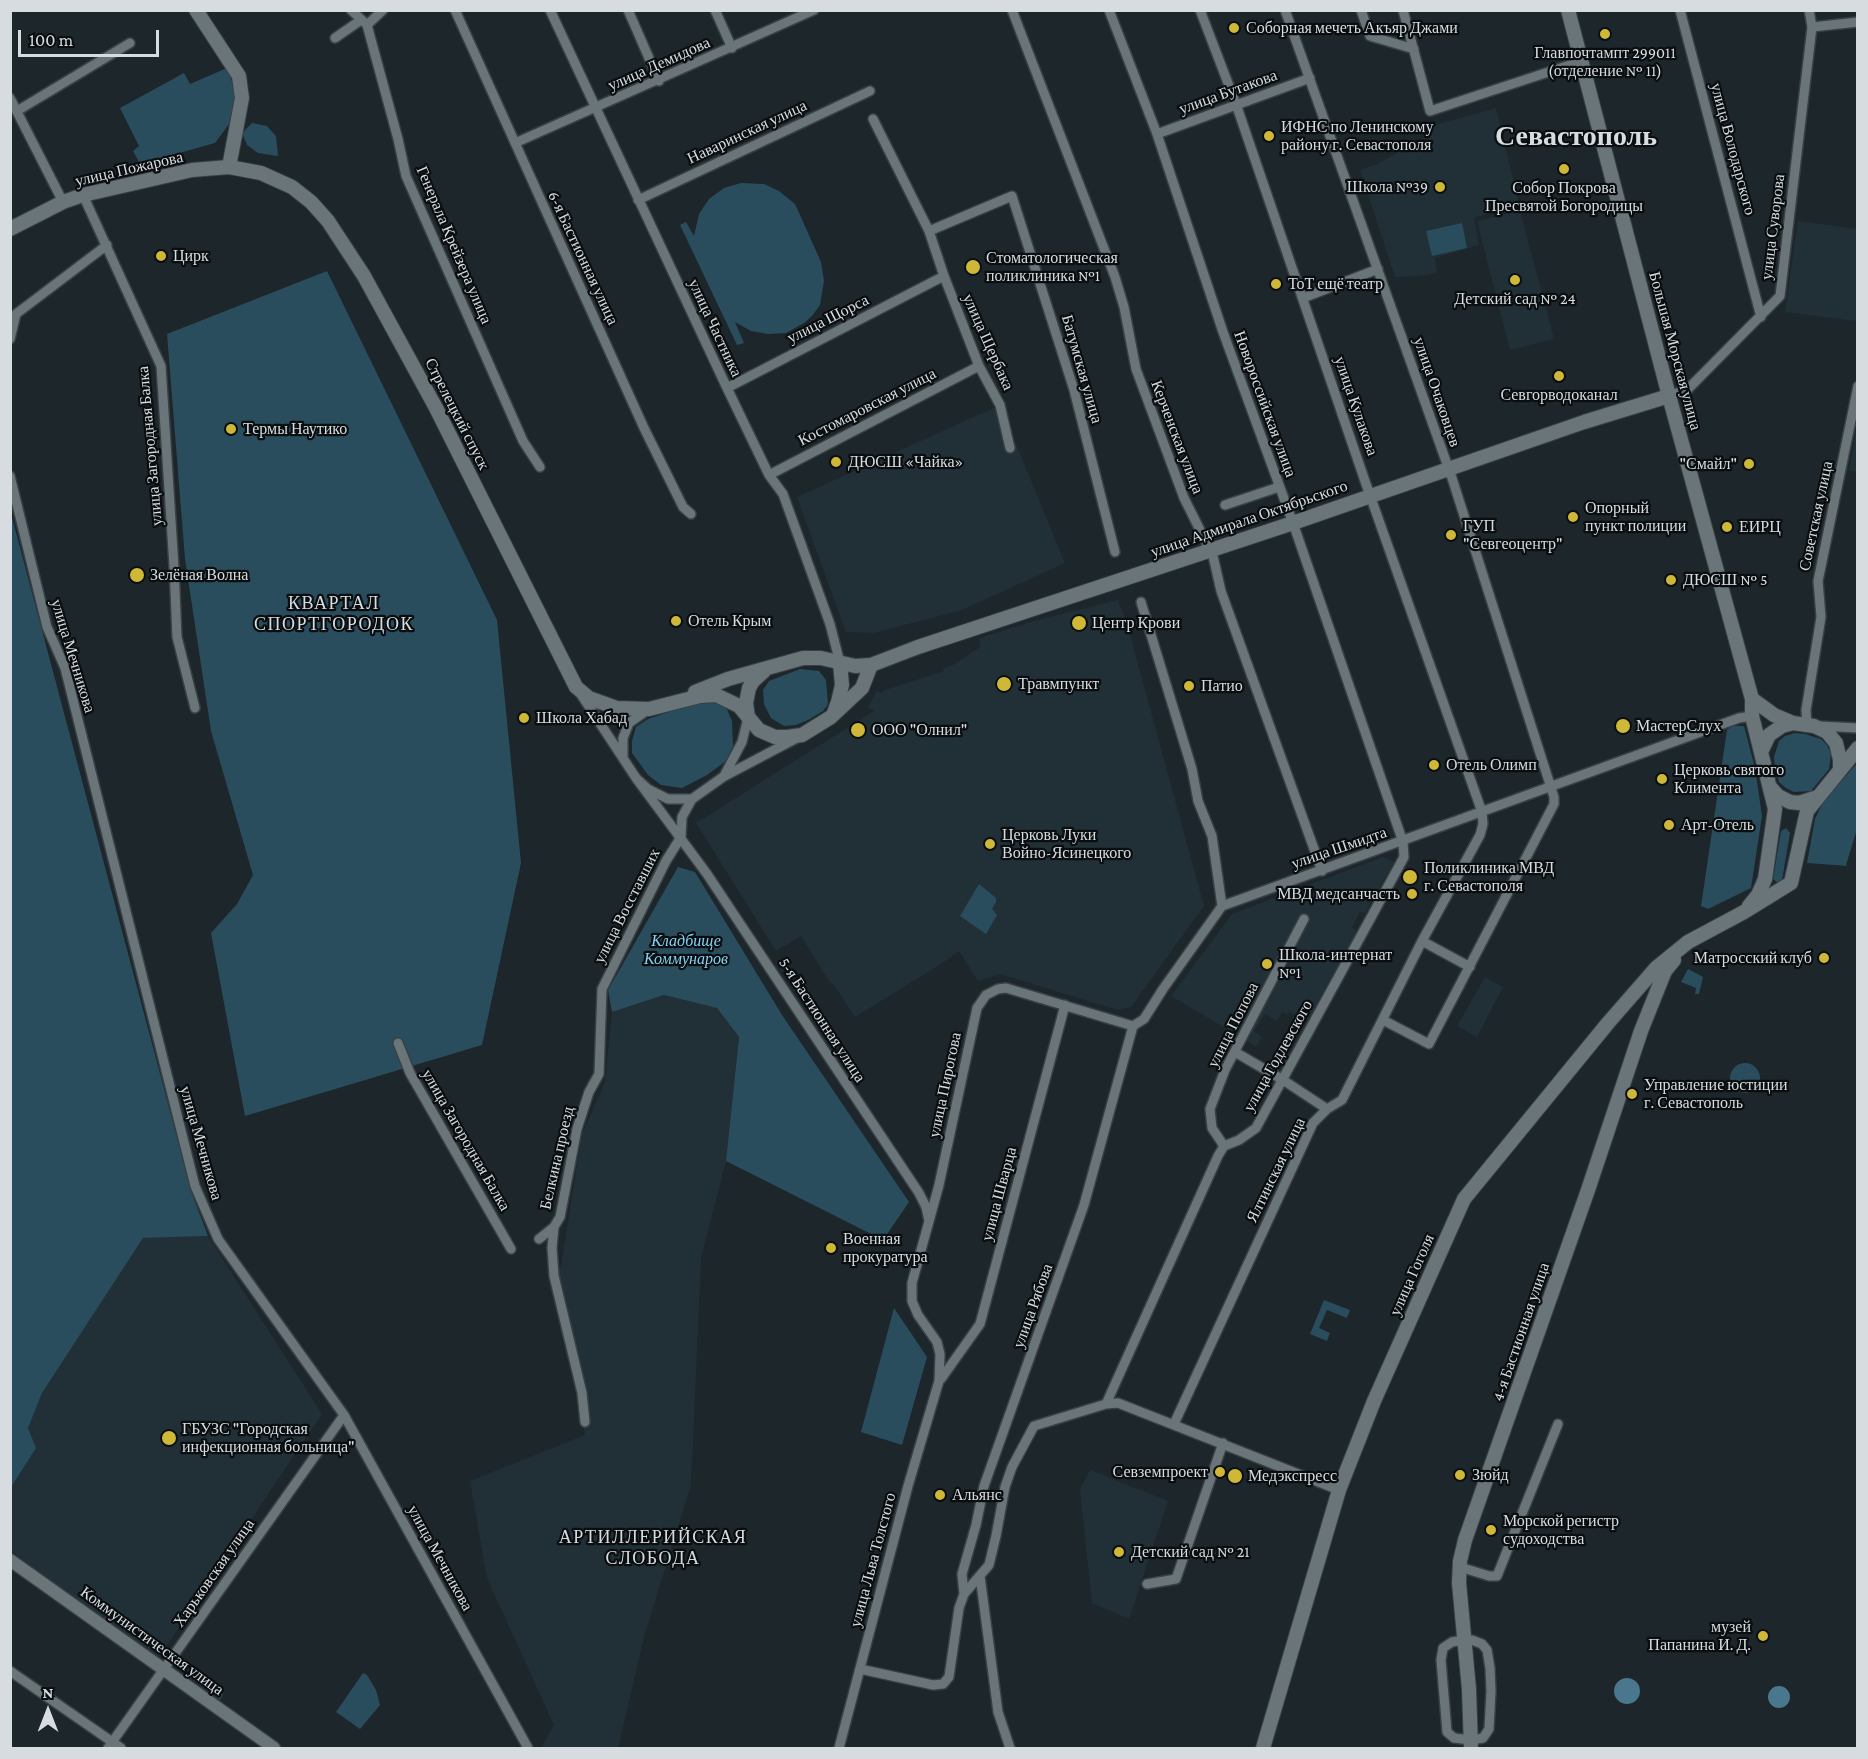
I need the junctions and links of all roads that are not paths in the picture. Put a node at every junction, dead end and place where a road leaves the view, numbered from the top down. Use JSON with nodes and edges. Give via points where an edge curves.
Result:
{"nodes":[{"id":1,"x":196,"y":10,"type":"edge"},
{"id":2,"x":351,"y":10,"type":"edge"},
{"id":3,"x":383,"y":10,"type":"edge"},
{"id":4,"x":455,"y":10,"type":"edge"},
{"id":5,"x":550,"y":10,"type":"edge"},
{"id":6,"x":628,"y":10,"type":"edge"},
{"id":7,"x":715,"y":10,"type":"edge"},
{"id":8,"x":814,"y":10,"type":"edge"},
{"id":9,"x":1012,"y":10,"type":"edge"},
{"id":10,"x":1109,"y":10,"type":"edge"},
{"id":11,"x":1200,"y":10,"type":"edge"},
{"id":12,"x":1285,"y":10,"type":"edge"},
{"id":13,"x":1361,"y":10,"type":"edge"},
{"id":14,"x":1403,"y":10,"type":"edge"},
{"id":15,"x":1568,"y":10,"type":"edge"},
{"id":16,"x":1680,"y":10,"type":"edge"},
{"id":17,"x":1809,"y":10,"type":"edge"},
{"id":18,"x":364,"y":22,"type":"junction"},
{"id":19,"x":1857,"y":22,"type":"edge"},
{"id":20,"x":1812,"y":27,"type":"junction"},
{"id":21,"x":335,"y":38,"type":"dead end"},
{"id":22,"x":130,"y":43,"type":"dead end"},
{"id":23,"x":732,"y":48,"type":"junction"},
{"id":24,"x":1414,"y":49,"type":"junction"},
{"id":25,"x":1582,"y":61,"type":"junction"},
{"id":26,"x":1310,"y":78,"type":"junction"},
{"id":27,"x":659,"y":81,"type":"junction"},
{"id":28,"x":870,"y":91,"type":"dead end"},
{"id":29,"x":10,"y":98,"type":"edge"},
{"id":30,"x":1236,"y":104,"type":"junction"},
{"id":31,"x":596,"y":107,"type":"junction"},
{"id":32,"x":17,"y":111,"type":"junction"},
{"id":33,"x":873,"y":119,"type":"dead end"},
{"id":34,"x":1157,"y":134,"type":"junction"},
{"id":35,"x":515,"y":143,"type":"junction"},
{"id":36,"x":229,"y":167,"type":"junction"},
{"id":37,"x":261,"y":173,"type":"joint"},
{"id":38,"x":83,"y":195,"type":"junction"},
{"id":39,"x":638,"y":200,"type":"junction"},
{"id":40,"x":63,"y":202,"type":"junction"},
{"id":41,"x":10,"y":229,"type":"edge"},
{"id":42,"x":929,"y":231,"type":"junction"},
{"id":43,"x":107,"y":246,"type":"junction"},
{"id":44,"x":1378,"y":269,"type":"junction"},
{"id":45,"x":944,"y":276,"type":"junction"},
{"id":46,"x":1303,"y":298,"type":"junction"},
{"id":47,"x":1761,"y":316,"type":"junction"},
{"id":48,"x":10,"y":339,"type":"edge"},
{"id":49,"x":979,"y":366,"type":"junction"},
{"id":50,"x":1857,"y":386,"type":"edge"},
{"id":51,"x":727,"y":388,"type":"junction"},
{"id":52,"x":1669,"y":396,"type":"junction"},
{"id":53,"x":1010,"y":448,"type":"dead end"},
{"id":54,"x":540,"y":467,"type":"dead end"},
{"id":55,"x":1448,"y":468,"type":"junction"},
{"id":56,"x":769,"y":475,"type":"junction"},
{"id":57,"x":10,"y":476,"type":"edge"},
{"id":58,"x":1280,"y":487,"type":"junction"},
{"id":59,"x":1371,"y":495,"type":"junction"},
{"id":60,"x":1225,"y":506,"type":"dead end"},
{"id":61,"x":691,"y":514,"type":"dead end"},
{"id":62,"x":1293,"y":523,"type":"junction"},
{"id":63,"x":1211,"y":550,"type":"junction"},
{"id":64,"x":1115,"y":552,"type":"dead end"},
{"id":65,"x":1141,"y":602,"type":"dead end"},
{"id":66,"x":840,"y":663,"type":"junction"},
{"id":67,"x":872,"y":665,"type":"junction"},
{"id":68,"x":771,"y":667,"type":"junction"},
{"id":69,"x":576,"y":687,"type":"junction"},
{"id":70,"x":1752,"y":699,"type":"junction"},
{"id":71,"x":195,"y":708,"type":"dead end"},
{"id":72,"x":649,"y":709,"type":"junction"},
{"id":73,"x":1752,"y":716,"type":"junction"},
{"id":74,"x":831,"y":717,"type":"junction"},
{"id":75,"x":748,"y":718,"type":"junction"},
{"id":76,"x":1805,"y":724,"type":"junction"},
{"id":77,"x":1857,"y":728,"type":"edge"},
{"id":78,"x":802,"y":735,"type":"junction"},
{"id":79,"x":1857,"y":748,"type":"edge"},
{"id":80,"x":1761,"y":753,"type":"junction"},
{"id":81,"x":623,"y":760,"type":"junction"},
{"id":82,"x":1840,"y":770,"type":"junction"},
{"id":83,"x":723,"y":777,"type":"junction"},
{"id":84,"x":636,"y":778,"type":"junction"},
{"id":85,"x":1769,"y":785,"type":"junction"},
{"id":86,"x":1551,"y":787,"type":"junction"},
{"id":87,"x":1818,"y":797,"type":"junction"},
{"id":88,"x":692,"y":799,"type":"junction"},
{"id":89,"x":1482,"y":812,"type":"junction"},
{"id":90,"x":681,"y":837,"type":"junction"},
{"id":91,"x":1403,"y":842,"type":"junction"},
{"id":92,"x":1322,"y":871,"type":"junction"},
{"id":93,"x":1222,"y":906,"type":"junction"},
{"id":94,"x":1744,"y":912,"type":"junction"},
{"id":95,"x":1304,"y":919,"type":"dead end"},
{"id":96,"x":1422,"y":941,"type":"junction"},
{"id":97,"x":1688,"y":942,"type":"junction"},
{"id":98,"x":1470,"y":968,"type":"junction"},
{"id":99,"x":602,"y":989,"type":"joint"},
{"id":100,"x":1065,"y":1005,"type":"junction"},
{"id":101,"x":1383,"y":1020,"type":"junction"},
{"id":102,"x":1133,"y":1026,"type":"junction"},
{"id":103,"x":398,"y":1043,"type":"dead end"},
{"id":104,"x":1235,"y":1052,"type":"junction"},
{"id":105,"x":1283,"y":1080,"type":"junction"},
{"id":106,"x":1327,"y":1109,"type":"junction"},
{"id":107,"x":1224,"y":1146,"type":"junction"},
{"id":108,"x":939,"y":1185,"type":"junction"},
{"id":109,"x":919,"y":1193,"type":"junction"},
{"id":110,"x":929,"y":1223,"type":"junction"},
{"id":111,"x":554,"y":1227,"type":"junction"},
{"id":112,"x":539,"y":1239,"type":"dead end"},
{"id":113,"x":511,"y":1249,"type":"dead end"},
{"id":114,"x":939,"y":1381,"type":"junction"},
{"id":115,"x":1106,"y":1404,"type":"junction"},
{"id":116,"x":344,"y":1415,"type":"junction"},
{"id":117,"x":585,"y":1422,"type":"dead end"},
{"id":118,"x":1174,"y":1424,"type":"junction"},
{"id":119,"x":1558,"y":1424,"type":"dead end"},
{"id":120,"x":1223,"y":1443,"type":"junction"},
{"id":121,"x":1339,"y":1490,"type":"junction"},
{"id":122,"x":10,"y":1560,"type":"edge"},
{"id":123,"x":1460,"y":1567,"type":"junction"},
{"id":124,"x":980,"y":1576,"type":"junction"},
{"id":125,"x":1147,"y":1584,"type":"dead end"},
{"id":126,"x":964,"y":1594,"type":"junction"},
{"id":127,"x":1464,"y":1640,"type":"junction"},
{"id":128,"x":860,"y":1669,"type":"junction"},
{"id":129,"x":10,"y":1671,"type":"edge"},
{"id":130,"x":165,"y":1671,"type":"junction"},
{"id":131,"x":1471,"y":1744,"type":"edge"},
{"id":132,"x":114,"y":1747,"type":"edge"},
{"id":133,"x":274,"y":1749,"type":"edge"},
{"id":134,"x":528,"y":1749,"type":"edge"},
{"id":135,"x":839,"y":1749,"type":"edge"},
{"id":136,"x":1010,"y":1749,"type":"edge"},
{"id":137,"x":1263,"y":1749,"type":"edge"}],
"edges":[{"from":1,"to":36,"type":"main road","via":[[239,76],[242,98]]},
{"from":2,"to":18,"type":"street"},
{"from":3,"to":18,"type":"street"},
{"from":4,"to":35,"type":"street","name":"6-я Бастионная улица"},
{"from":5,"to":31,"type":"street","name":"улица Частника"},
{"from":6,"to":27,"type":"street"},
{"from":7,"to":23,"type":"street"},
{"from":8,"to":23,"type":"street","name":"улица Демидова"},
{"from":9,"to":63,"type":"street","name":"Керченская улица","via":[[1114,278],[1136,369],[1184,498]]},
{"from":10,"to":34,"type":"street","name":"Новороссийская улица"},
{"from":11,"to":30,"type":"street","name":"улица Кулакова"},
{"from":12,"to":26,"type":"street","name":"улица Очаковцев"},
{"from":13,"to":24,"type":"street","via":[[1370,36]]},
{"from":14,"to":24,"type":"street"},
{"from":15,"to":25,"type":"main road","name":"Большая Морская улица"},
{"from":16,"to":47,"type":"street","name":"улица Володарского"},
{"from":17,"to":20,"type":"street","name":"улица Суворова"},
{"from":18,"to":21,"type":"street"},
{"from":18,"to":54,"type":"street","name":"Генерала Крейзера улица","via":[[406,176],[523,441]]},
{"from":19,"to":20,"type":"street"},
{"from":20,"to":47,"type":"street","name":"улица Суворова","via":[[1780,296]]},
{"from":22,"to":32,"type":"street"},
{"from":23,"to":27,"type":"street","name":"улица Демидова"},
{"from":24,"to":25,"type":"street","via":[[1430,111]]},
{"from":25,"to":52,"type":"main road","name":"Большая Морская улица"},
{"from":26,"to":30,"type":"street","name":"улица Бутакова"},
{"from":26,"to":44,"type":"street","name":"улица Очаковцев"},
{"from":27,"to":31,"type":"street","name":"улица Демидова"},
{"from":28,"to":39,"type":"street","name":"Наваринская улица"},
{"from":29,"to":32,"type":"street"},
{"from":30,"to":34,"type":"street","name":"улица Бутакова"},
{"from":30,"to":46,"type":"street","name":"улица Кулакова"},
{"from":31,"to":35,"type":"street","name":"улица Демидова"},
{"from":31,"to":39,"type":"street","name":"улица Частника"},
{"from":32,"to":40,"type":"street"},
{"from":33,"to":42,"type":"street","name":"улица Щербака"},
{"from":34,"to":58,"type":"street","name":"Новороссийская улица"},
{"from":35,"to":61,"type":"street","name":"6-я Бастионная улица","via":[[644,428],[683,507]]},
{"from":36,"to":37,"type":"main road","name":"улица Пожарова"},
{"from":36,"to":38,"type":"main road","name":"улица Пожарова","via":[[175,174]]},
{"from":37,"to":69,"type":"main road","name":"Стрелецкий спуск","via":[[292,187],[311,202],[364,276],[436,408]]},
{"from":38,"to":40,"type":"main road","name":"улица Пожарова"},
{"from":38,"to":43,"type":"street","name":"улица Загородная Балка"},
{"from":39,"to":51,"type":"street","name":"улица Частника"},
{"from":40,"to":41,"type":"main road","name":"улица Пожарова"},
{"from":42,"to":45,"type":"street","name":"улица Щербака"},
{"from":42,"to":64,"type":"street","name":"Батумская улица","via":[[1012,196],[1074,390]]},
{"from":43,"to":48,"type":"street","via":[[16,314]]},
{"from":43,"to":71,"type":"street","name":"улица Загородная Балка","via":[[161,366],[177,637]]},
{"from":44,"to":46,"type":"street"},
{"from":44,"to":55,"type":"street","name":"улица Очаковцев"},
{"from":45,"to":49,"type":"street","name":"улица Щербака"},
{"from":45,"to":51,"type":"street","name":"улица Щорса"},
{"from":46,"to":59,"type":"street","name":"улица Кулакова"},
{"from":47,"to":52,"type":"street","name":"улица Суворова","via":[[1688,389]]},
{"from":49,"to":53,"type":"street","name":"улица Щербака","via":[[1000,405]]},
{"from":49,"to":56,"type":"street","name":"Костомаровская улица"},
{"from":50,"to":76,"type":"street","name":"Советская улица","via":[[1818,581],[1821,616]]},
{"from":51,"to":56,"type":"street","name":"улица Частника"},
{"from":52,"to":55,"type":"main road","name":"улица Адмирала Октябрьского"},
{"from":52,"to":70,"type":"main road","name":"Большая Морская улица"},
{"from":55,"to":59,"type":"main road","name":"улица Адмирала Октябрьского"},
{"from":55,"to":86,"type":"street","name":"улица Очаковцев"},
{"from":56,"to":66,"type":"street","name":"улица Частника","via":[[783,494]]},
{"from":57,"to":116,"type":"street","name":"улица Мечникова","via":[[47,627],[64,668],[195,1186],[218,1239]]},
{"from":58,"to":60,"type":"street"},
{"from":58,"to":62,"type":"street","name":"Новороссийская улица"},
{"from":59,"to":62,"type":"main road","name":"улица Адмирала Октябрьского"},
{"from":59,"to":89,"type":"street","name":"улица Кулакова"},
{"from":62,"to":63,"type":"main road","name":"улица Адмирала Октябрьского"},
{"from":62,"to":91,"type":"street","name":"Новороссийская улица"},
{"from":63,"to":67,"type":"main road","name":"улица Адмирала Октябрьского"},
{"from":63,"to":92,"type":"street","name":"Керченская улица","via":[[1221,591]]},
{"from":65,"to":93,"type":"street","via":[[1192,769],[1198,801],[1212,836]]},
{"from":66,"to":67,"type":"main road","name":"улица Адмирала Октябрьского"},
{"from":66,"to":68,"type":"main road","via":[[813,657]]},
{"from":66,"to":74,"type":"main road","via":[[842,685]]},
{"from":67,"to":74,"type":"main road","via":[[862,688]]},
{"from":68,"to":72,"type":"main road"},
{"from":68,"to":75,"type":"main road","via":[[758,675],[749,688]]},
{"from":69,"to":72,"type":"main road","name":"Стрелецкий спуск","via":[[590,698],[617,708]]},
{"from":69,"to":81,"type":"street"},
{"from":70,"to":73,"type":"main road","name":"Большая Морская улица"},
{"from":70,"to":76,"type":"main road","via":[[1774,715]]},
{"from":72,"to":75,"type":"main road","via":[[716,695],[739,706]]},
{"from":72,"to":81,"type":"street","via":[[629,723],[623,738]]},
{"from":73,"to":80,"type":"main road","name":"Большая Морская улица"},
{"from":73,"to":86,"type":"street","name":"улица Шмидта"},
{"from":74,"to":78,"type":"main road"},
{"from":75,"to":78,"type":"main road","via":[[759,730],[775,737]]},
{"from":75,"to":83,"type":"street","via":[[739,751]]},
{"from":76,"to":77,"type":"street"},
{"from":76,"to":80,"type":"main road","via":[[1782,726],[1772,732]]},
{"from":76,"to":82,"type":"main road","via":[[1827,732],[1836,743]]},
{"from":78,"to":83,"type":"street"},
{"from":79,"to":82,"type":"main road"},
{"from":80,"to":85,"type":"main road"},
{"from":81,"to":84,"type":"street"},
{"from":82,"to":87,"type":"main road"},
{"from":83,"to":88,"type":"street"},
{"from":84,"to":88,"type":"street","via":[[662,797]]},
{"from":84,"to":90,"type":"street","name":"5-я Бастионная улица"},
{"from":85,"to":87,"type":"main road","via":[[1790,802]]},
{"from":85,"to":94,"type":"main road","via":[[1775,808],[1765,879]]},
{"from":86,"to":89,"type":"street","name":"улица Шмидта"},
{"from":86,"to":98,"type":"street","via":[[1554,804]]},
{"from":87,"to":94,"type":"main road","name":"улица Гоголя","via":[[1807,811],[1791,883]]},
{"from":88,"to":90,"type":"street","via":[[682,818]]},
{"from":89,"to":91,"type":"street","name":"улица Шмидта"},
{"from":89,"to":96,"type":"street","name":"Ялтинская улица","via":[[1480,835]]},
{"from":90,"to":99,"type":"street","name":"улица Восставших"},
{"from":90,"to":109,"type":"street","name":"5-я Бастионная улица"},
{"from":91,"to":92,"type":"street","name":"улица Шмидта"},
{"from":91,"to":105,"type":"street","name":"улица Годлевского","via":[[1404,857]]},
{"from":92,"to":93,"type":"street","name":"улица Шмидта"},
{"from":93,"to":102,"type":"street","via":[[1144,1019]]},
{"from":94,"to":97,"type":"main road","name":"улица Гоголя"},
{"from":95,"to":104,"type":"street","name":"улица Попова"},
{"from":96,"to":98,"type":"street"},
{"from":96,"to":101,"type":"street","name":"Ялтинская улица"},
{"from":97,"to":121,"type":"main road","name":"улица Гоголя","via":[[1656,968],[1608,1023],[1464,1199]]},
{"from":97,"to":123,"type":"main road","name":"4-я Бастионная улица","via":[[1665,971],[1641,1030],[1465,1540]]},
{"from":98,"to":101,"type":"street","via":[[1429,1044]]},
{"from":99,"to":111,"type":"street","name":"Белкина проезд","via":[[599,1074],[580,1118],[560,1217]]},
{"from":100,"to":102,"type":"street"},
{"from":100,"to":108,"type":"street","name":"улица Пирогова","via":[[1006,988],[986,995],[976,1014]]},
{"from":100,"to":114,"type":"street","name":"улица Шварца","via":[[980,1324]]},
{"from":101,"to":106,"type":"street","name":"Ялтинская улица","via":[[1342,1100]]},
{"from":102,"to":126,"type":"street","name":"улица Рябова","via":[[1084,1205],[984,1486],[962,1574]]},
{"from":103,"to":113,"type":"street","name":"улица Загородная Балка","via":[[410,1073]]},
{"from":104,"to":105,"type":"street"},
{"from":104,"to":107,"type":"street","name":"улица Попова","via":[[1210,1108],[1212,1128]]},
{"from":105,"to":106,"type":"street"},
{"from":105,"to":107,"type":"street","name":"улица Годлевского","via":[[1256,1128]]},
{"from":106,"to":118,"type":"street","name":"Ялтинская улица","via":[[1313,1123]]},
{"from":107,"to":115,"type":"street"},
{"from":108,"to":109,"type":"street","via":[[928,1196]]},
{"from":108,"to":110,"type":"street","name":"улица Пирогова"},
{"from":109,"to":110,"type":"street","name":"5-я Бастионная улица"},
{"from":110,"to":114,"type":"street","name":"улица Пирогова","via":[[912,1283],[912,1301],[937,1342]]},
{"from":111,"to":112,"type":"street","name":"Белкина проезд"},
{"from":111,"to":117,"type":"street","name":"Белкина проезд","via":[[554,1276],[582,1393]]},
{"from":114,"to":128,"type":"street","name":"улица Льва Толстого"},
{"from":115,"to":118,"type":"street","via":[[1118,1403]]},
{"from":115,"to":124,"type":"street","name":"улица Рябова","via":[[1034,1426],[1012,1467],[989,1565]]},
{"from":116,"to":130,"type":"street","name":"Харьковская улица"},
{"from":116,"to":134,"type":"street","name":"улица Мечникова"},
{"from":118,"to":120,"type":"street"},
{"from":119,"to":123,"type":"street","via":[[1497,1576]]},
{"from":120,"to":121,"type":"street"},
{"from":120,"to":125,"type":"street","via":[[1176,1579]]},
{"from":121,"to":137,"type":"main road","name":"улица Гоголя","via":[[1269,1710]]},
{"from":122,"to":130,"type":"street","name":"Коммунистическая улица"},
{"from":123,"to":127,"type":"main road","name":"4-я Бастионная улица"},
{"from":124,"to":126,"type":"street","name":"улица Рябова"},
{"from":124,"to":136,"type":"street","via":[[998,1712]]},
{"from":126,"to":128,"type":"street","name":"улица Рябова","via":[[951,1672],[946,1681],[933,1685]]},
{"from":127,"to":131,"type":"main road","name":"4-я Бастионная улица"},
{"from":127,"to":131,"type":"street","via":[[1482,1644],[1490,1668],[1489,1730]]},
{"from":127,"to":131,"type":"street","via":[[1443,1648],[1441,1660],[1447,1732]]},
{"from":128,"to":135,"type":"street","name":"улица Льва Толстого"},
{"from":129,"to":132,"type":"street"},
{"from":130,"to":132,"type":"street","name":"Харьковская улица"},
{"from":130,"to":133,"type":"street","name":"Коммунистическая улица"}]}
